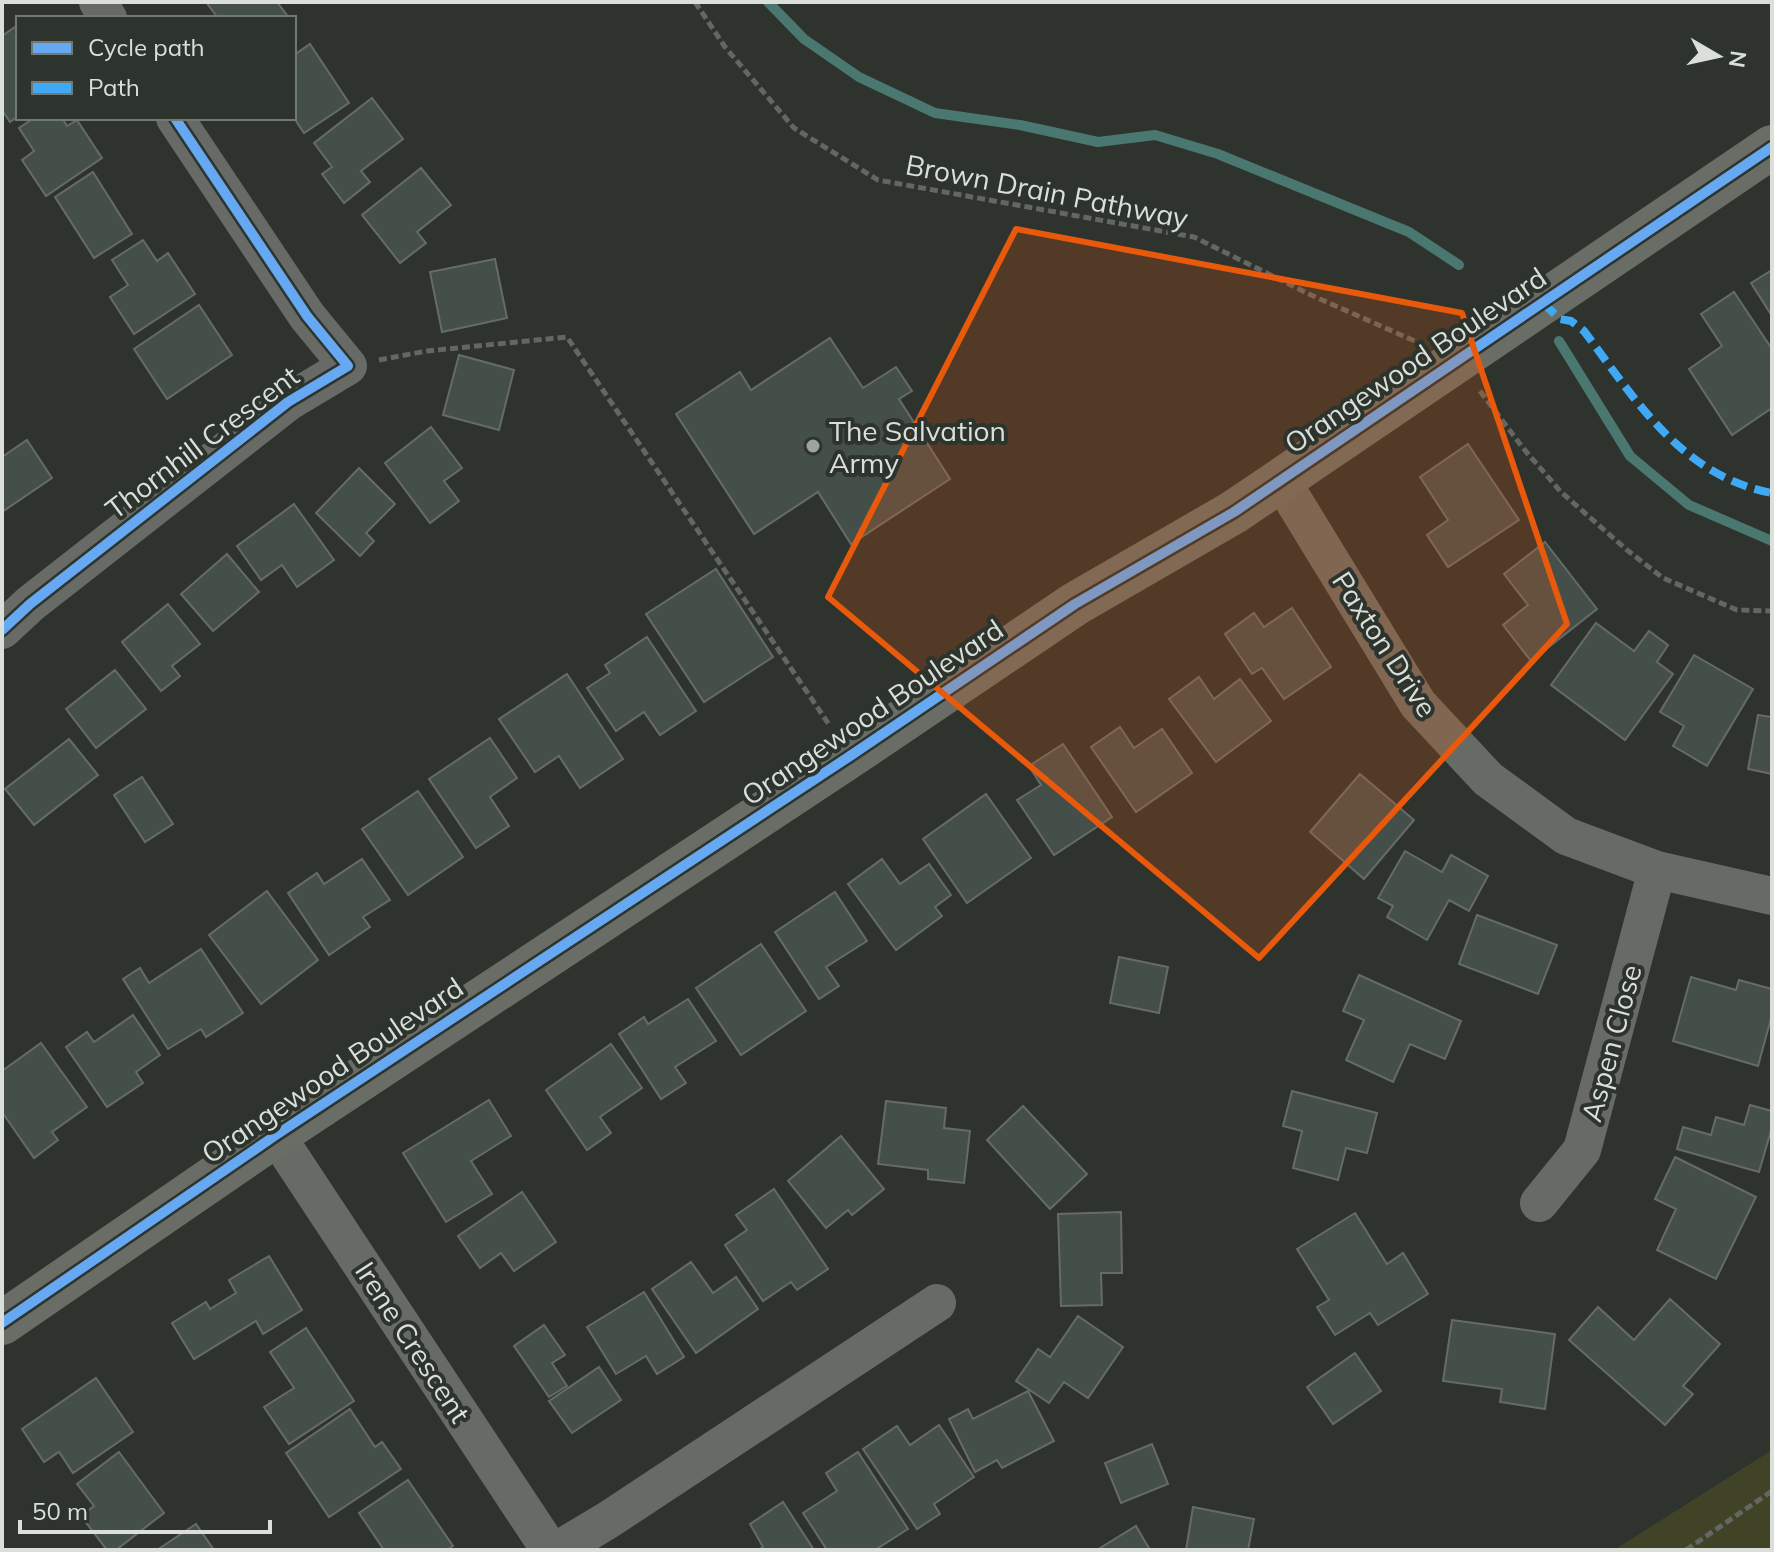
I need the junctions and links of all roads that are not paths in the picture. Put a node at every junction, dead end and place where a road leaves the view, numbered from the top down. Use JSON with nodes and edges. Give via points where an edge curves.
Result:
{"nodes":[{"id":1,"x":176,"y":120,"type":"edge"},
{"id":2,"x":1772,"y":147,"type":"edge"},
{"id":3,"x":1281,"y":480,"type":"junction"},
{"id":4,"x":2,"y":630,"type":"edge"},
{"id":5,"x":1657,"y":870,"type":"junction"},
{"id":6,"x":1772,"y":896,"type":"edge"},
{"id":7,"x":276,"y":1135,"type":"junction"},
{"id":8,"x":1539,"y":1203,"type":"dead end"},
{"id":9,"x":937,"y":1303,"type":"dead end"},
{"id":10,"x":2,"y":1323,"type":"edge"},
{"id":11,"x":550,"y":1550,"type":"edge"},
{"id":12,"x":558,"y":1550,"type":"edge"}],
"edges":[{"from":1,"to":4,"type":"street","name":"Thornhill Crescent","via":[[307,316],[348,366],[288,402]]},
{"from":2,"to":3,"type":"street","name":"Orangewood Boulevard"},
{"from":3,"to":5,"type":"street","name":"Paxton Drive","via":[[1418,704],[1488,779],[1566,836]]},
{"from":3,"to":7,"type":"street","name":"Orangewood Boulevard","via":[[1075,604]]},
{"from":5,"to":6,"type":"street","name":"Paxton Drive"},
{"from":5,"to":8,"type":"street","name":"Aspen Close","via":[[1582,1150]]},
{"from":7,"to":10,"type":"street","name":"Orangewood Boulevard"},
{"from":7,"to":11,"type":"street","name":"Irene Crescent"},
{"from":9,"to":12,"type":"street"}]}
